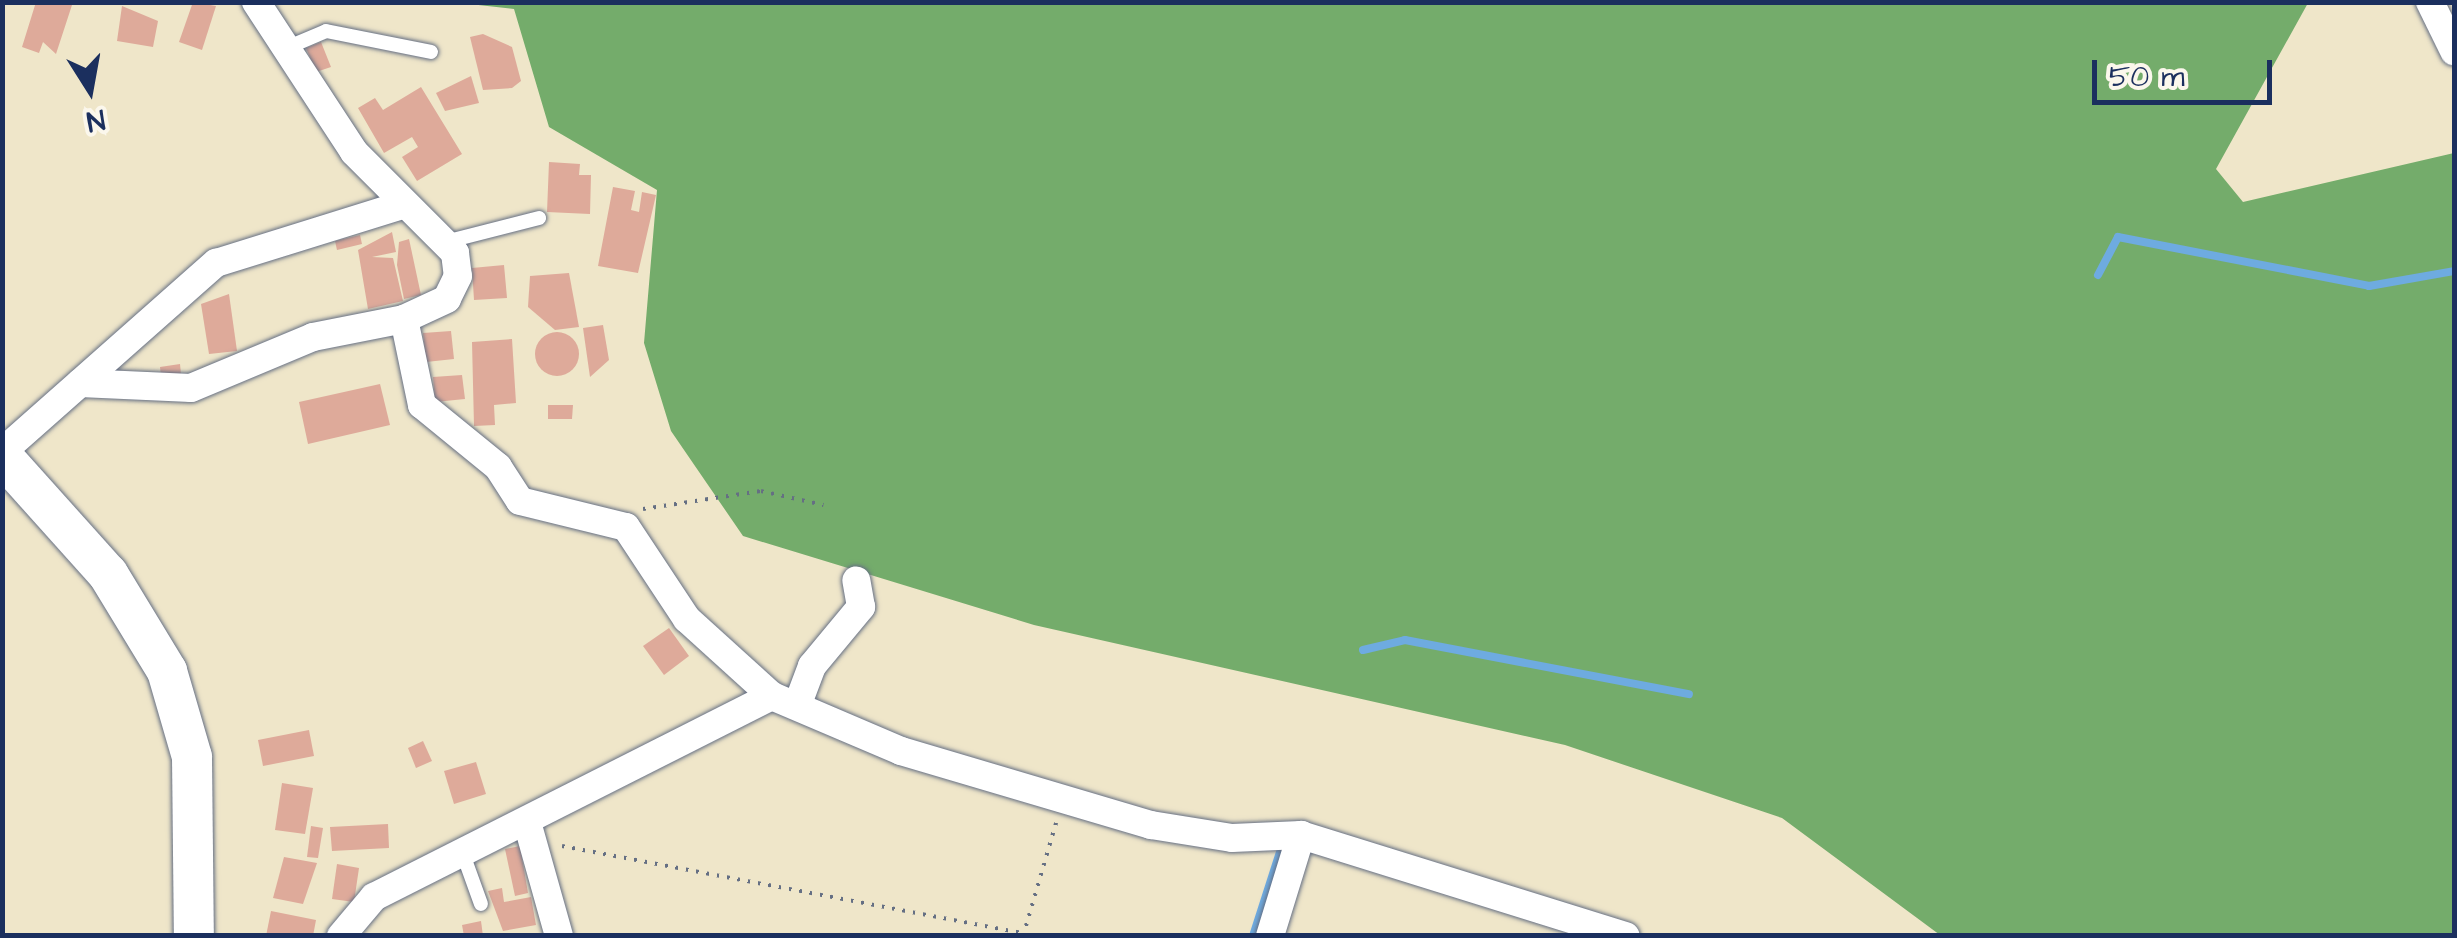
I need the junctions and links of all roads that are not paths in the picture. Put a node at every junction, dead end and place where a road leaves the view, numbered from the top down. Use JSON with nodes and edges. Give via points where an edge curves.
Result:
{"nodes":[{"id":1,"x":256,"y":2,"type":"edge"},
{"id":2,"x":2430,"y":2,"type":"edge"},
{"id":3,"x":291,"y":46,"type":"junction"},
{"id":4,"x":2454,"y":51,"type":"edge"},
{"id":5,"x":431,"y":52,"type":"dead end"},
{"id":6,"x":406,"y":204,"type":"junction"},
{"id":7,"x":539,"y":218,"type":"dead end"},
{"id":8,"x":449,"y":241,"type":"junction"},
{"id":9,"x":404,"y":319,"type":"junction"},
{"id":10,"x":80,"y":382,"type":"junction"},
{"id":11,"x":2,"y":454,"type":"edge"},
{"id":12,"x":856,"y":580,"type":"dead end"},
{"id":13,"x":785,"y":701,"type":"junction"},
{"id":14,"x":529,"y":830,"type":"junction"},
{"id":15,"x":1301,"y":835,"type":"junction"},
{"id":16,"x":463,"y":854,"type":"junction"},
{"id":17,"x":481,"y":904,"type":"dead end"},
{"id":18,"x":194,"y":936,"type":"edge"},
{"id":19,"x":342,"y":936,"type":"edge"},
{"id":20,"x":559,"y":936,"type":"edge"},
{"id":21,"x":1270,"y":936,"type":"edge"},
{"id":22,"x":1626,"y":936,"type":"edge"}],
"edges":[{"from":1,"to":3,"type":"street"},
{"from":2,"to":4,"type":"street"},
{"from":3,"to":5,"type":"lane","via":[[326,30]]},
{"from":3,"to":6,"type":"street","via":[[327,118]]},
{"from":6,"to":8,"type":"street"},
{"from":6,"to":10,"type":"street","via":[[216,262]]},
{"from":7,"to":8,"type":"lane"},
{"from":8,"to":9,"type":"street","via":[[454,288]]},
{"from":9,"to":10,"type":"street","via":[[313,337],[191,388]]},
{"from":9,"to":13,"type":"street","via":[[422,405],[498,466],[520,501],[626,527],[688,619]]},
{"from":10,"to":11,"type":"street"},
{"from":11,"to":18,"type":"main road","via":[[108,574],[167,671],[192,758]]},
{"from":12,"to":13,"type":"street","via":[[861,607]]},
{"from":13,"to":14,"type":"street"},
{"from":13,"to":15,"type":"street","via":[[900,752],[1151,824],[1232,838]]},
{"from":14,"to":16,"type":"street"},
{"from":14,"to":20,"type":"street"},
{"from":15,"to":21,"type":"street"},
{"from":15,"to":22,"type":"street"},
{"from":16,"to":17,"type":"lane"},
{"from":16,"to":19,"type":"street","via":[[374,897]]}]}
